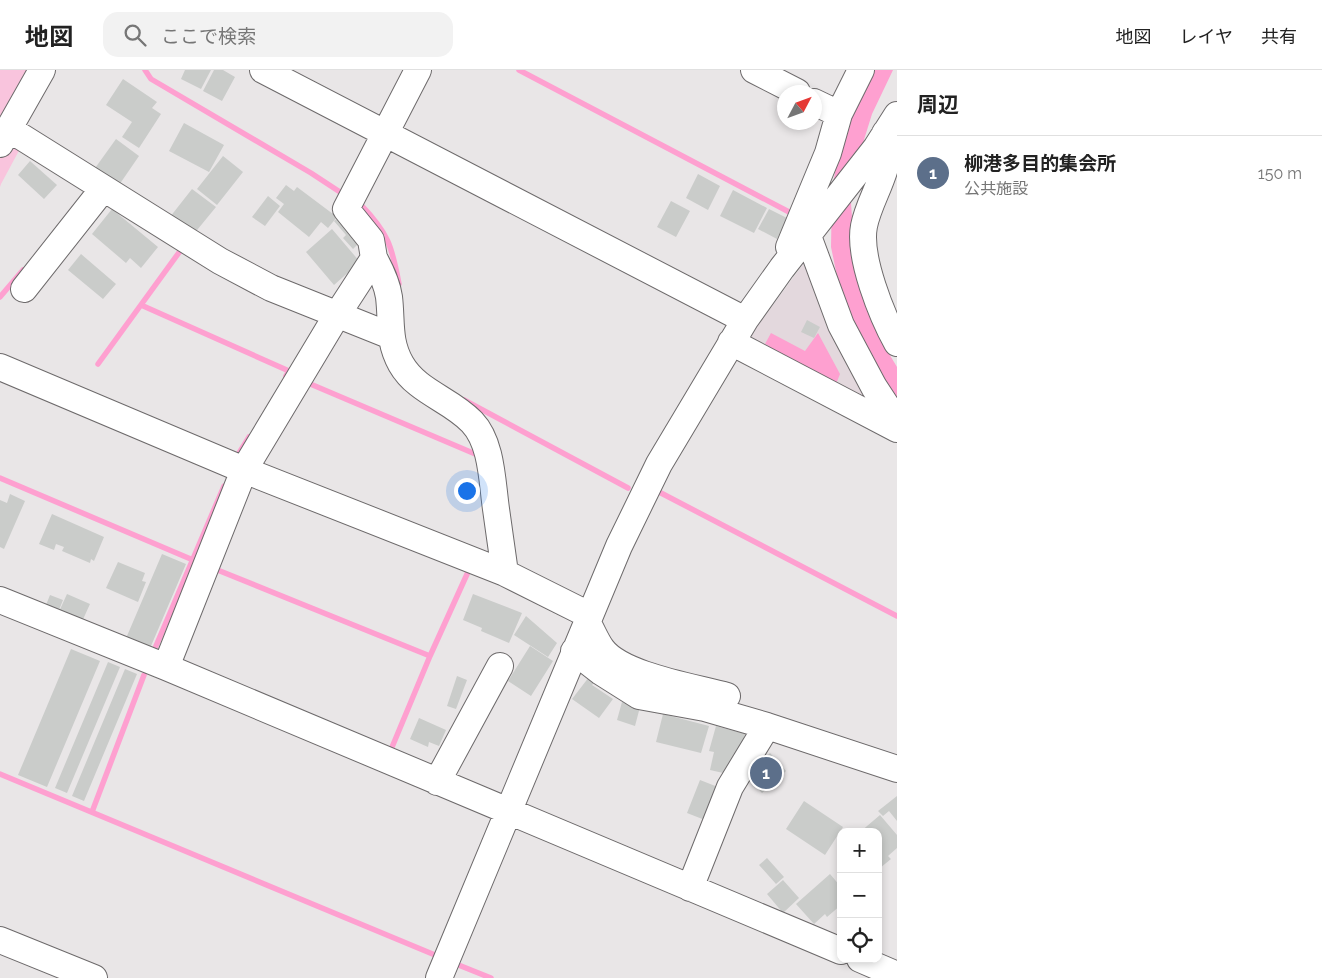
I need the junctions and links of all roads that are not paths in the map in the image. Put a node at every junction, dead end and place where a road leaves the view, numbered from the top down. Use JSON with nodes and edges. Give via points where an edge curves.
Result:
{"nodes":[{"id":1,"x":42,"y":70,"type":"edge"},
{"id":2,"x":418,"y":70,"type":"edge"},
{"id":3,"x":754,"y":70,"type":"edge"},
{"id":4,"x":861,"y":70,"type":"edge"},
{"id":5,"x":266,"y":71,"type":"edge"},
{"id":6,"x":783,"y":85,"type":"edge"},
{"id":7,"x":822,"y":106,"type":"edge"},
{"id":8,"x":838,"y":114,"type":"junction"},
{"id":9,"x":886,"y":132,"type":"edge"},
{"id":10,"x":385,"y":133,"type":"junction"},
{"id":11,"x":4,"y":137,"type":"edge"},
{"id":12,"x":104,"y":189,"type":"junction"},
{"id":13,"x":814,"y":228,"type":"junction"},
{"id":14,"x":374,"y":258,"type":"junction"},
{"id":15,"x":782,"y":268,"type":"junction"},
{"id":16,"x":24,"y":290,"type":"dead end"},
{"id":17,"x":337,"y":315,"type":"junction"},
{"id":18,"x":745,"y":320,"type":"junction"},
{"id":19,"x":391,"y":336,"type":"junction"},
{"id":20,"x":731,"y":342,"type":"junction"},
{"id":21,"x":897,"y":343,"type":"edge"},
{"id":22,"x":0,"y":368,"type":"edge"},
{"id":23,"x":897,"y":422,"type":"edge"},
{"id":24,"x":897,"y":429,"type":"edge"},
{"id":25,"x":244,"y":470,"type":"junction"},
{"id":26,"x":505,"y":573,"type":"junction"},
{"id":27,"x":0,"y":600,"type":"edge"},
{"id":28,"x":588,"y":619,"type":"junction"},
{"id":29,"x":574,"y":651,"type":"junction"},
{"id":30,"x":500,"y":666,"type":"dead end"},
{"id":31,"x":166,"y":667,"type":"junction"},
{"id":32,"x":767,"y":726,"type":"junction"},
{"id":33,"x":897,"y":751,"type":"edge"},
{"id":34,"x":897,"y":769,"type":"edge"},
{"id":35,"x":437,"y":782,"type":"junction"},
{"id":36,"x":507,"y":812,"type":"junction"},
{"id":37,"x":690,"y":888,"type":"junction"},
{"id":38,"x":0,"y":940,"type":"edge"},
{"id":39,"x":837,"y":949,"type":"edge"},
{"id":40,"x":94,"y":978,"type":"edge"},
{"id":41,"x":439,"y":978,"type":"edge"}],
"edges":[{"from":1,"to":11,"type":"street"},
{"from":2,"to":10,"type":"street"},
{"from":3,"to":6,"type":"street"},
{"from":4,"to":8,"type":"street"},
{"from":5,"to":10,"type":"street"},
{"from":7,"to":8,"type":"street"},
{"from":8,"to":15,"type":"street","via":[[828,153]]},
{"from":9,"to":13,"type":"street"},
{"from":9,"to":21,"type":"street","via":[[886,162],[864,226],[864,253],[887,325]]},
{"from":10,"to":14,"type":"street","via":[[346,209],[371,240]]},
{"from":10,"to":18,"type":"street"},
{"from":11,"to":12,"type":"street"},
{"from":12,"to":16,"type":"street"},
{"from":12,"to":17,"type":"street","via":[[220,261],[271,288]]},
{"from":13,"to":15,"type":"street"},
{"from":13,"to":23,"type":"street","via":[[841,325]]},
{"from":14,"to":17,"type":"street"},
{"from":14,"to":19,"type":"street","via":[[389,297]]},
{"from":15,"to":18,"type":"street"},
{"from":17,"to":19,"type":"street"},
{"from":17,"to":25,"type":"street"},
{"from":18,"to":20,"type":"street"},
{"from":19,"to":26,"type":"street","via":[[402,366],[421,387],[472,422],[485,444]]},
{"from":20,"to":24,"type":"street"},
{"from":20,"to":28,"type":"street","via":[[659,464]]},
{"from":22,"to":25,"type":"street"},
{"from":25,"to":26,"type":"street"},
{"from":25,"to":31,"type":"street"},
{"from":26,"to":28,"type":"street"},
{"from":27,"to":31,"type":"street"},
{"from":28,"to":29,"type":"street"},
{"from":28,"to":33,"type":"street","via":[[603,650],[619,663]]},
{"from":29,"to":32,"type":"street","via":[[639,696],[706,708]]},
{"from":29,"to":36,"type":"street"},
{"from":30,"to":35,"type":"street"},
{"from":31,"to":35,"type":"street"},
{"from":32,"to":34,"type":"street"},
{"from":32,"to":37,"type":"street","via":[[730,787]]},
{"from":35,"to":36,"type":"street"},
{"from":36,"to":37,"type":"street"},
{"from":36,"to":41,"type":"street"},
{"from":37,"to":39,"type":"street"},
{"from":38,"to":40,"type":"street"}]}
